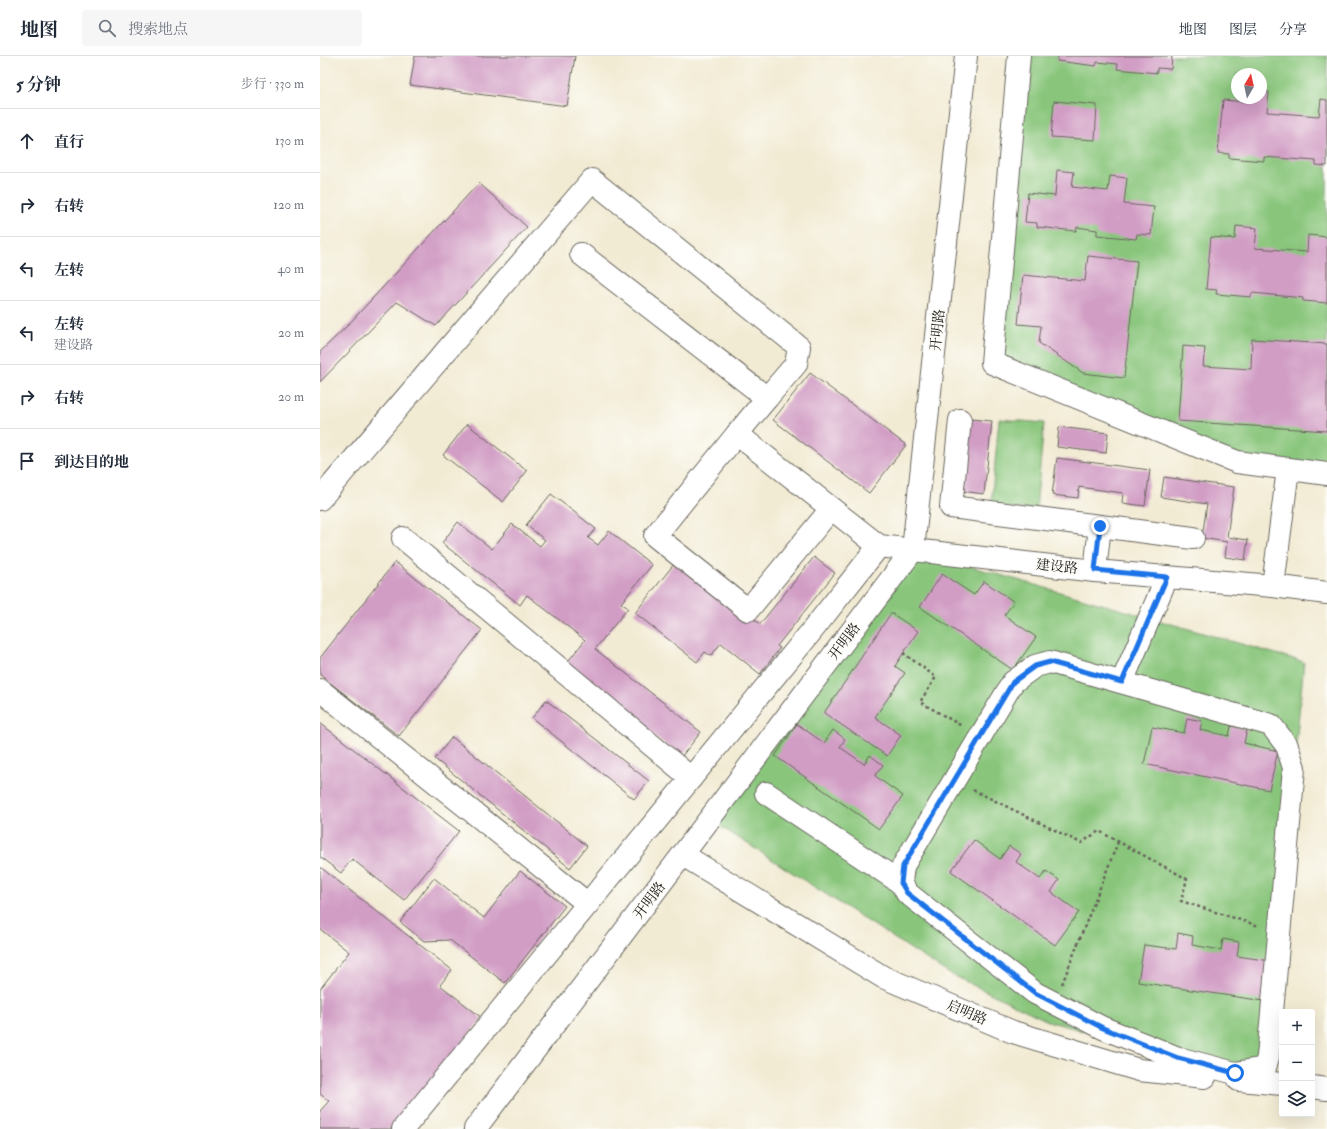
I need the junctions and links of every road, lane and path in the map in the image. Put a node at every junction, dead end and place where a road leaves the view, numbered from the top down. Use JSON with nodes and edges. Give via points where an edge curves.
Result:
{"nodes":[{"id":1,"x":966,"y":56,"type":"edge"},
{"id":2,"x":1019,"y":56,"type":"edge"},
{"id":3,"x":581,"y":254,"type":"dead end"},
{"id":4,"x":767,"y":398,"type":"junction"},
{"id":5,"x":960,"y":420,"type":"dead end"},
{"id":6,"x":737,"y":434,"type":"junction"},
{"id":7,"x":1288,"y":468,"type":"junction"},
{"id":8,"x":1327,"y":474,"type":"edge"},
{"id":9,"x":320,"y":499,"type":"edge"},
{"id":10,"x":831,"y":508,"type":"junction"},
{"id":11,"x":1100,"y":526,"type":"junction"},
{"id":12,"x":403,"y":538,"type":"dead end"},
{"id":13,"x":1193,"y":538,"type":"dead end"},
{"id":14,"x":879,"y":546,"type":"junction"},
{"id":15,"x":913,"y":550,"type":"junction"},
{"id":16,"x":1095,"y":570,"type":"junction"},
{"id":17,"x":1167,"y":577,"type":"junction"},
{"id":18,"x":1273,"y":586,"type":"junction"},
{"id":19,"x":1327,"y":593,"type":"edge"},
{"id":20,"x":903,"y":653,"type":"dead end"},
{"id":21,"x":1122,"y":682,"type":"junction"},
{"id":22,"x":320,"y":690,"type":"edge"},
{"id":23,"x":980,"y":736,"type":"junction"},
{"id":24,"x":691,"y":778,"type":"junction"},
{"id":25,"x":954,"y":780,"type":"junction"},
{"id":26,"x":766,"y":793,"type":"dead end"},
{"id":27,"x":1118,"y":842,"type":"junction"},
{"id":28,"x":683,"y":855,"type":"junction"},
{"id":29,"x":901,"y":883,"type":"junction"},
{"id":30,"x":588,"y":904,"type":"junction"},
{"id":31,"x":1279,"y":932,"type":"junction"},
{"id":32,"x":1054,"y":1003,"type":"junction"},
{"id":33,"x":1279,"y":1084,"type":"edge"},
{"id":34,"x":1315,"y":1087,"type":"edge"},
{"id":35,"x":1327,"y":1089,"type":"edge"},
{"id":36,"x":403,"y":1129,"type":"edge"},
{"id":37,"x":475,"y":1129,"type":"edge"}],
"edges":[{"from":1,"to":15,"type":"street","name":"开明路"},
{"from":2,"to":7,"type":"street","via":[[992,363],[1237,462]]},
{"from":3,"to":4,"type":"street"},
{"from":4,"to":6,"type":"street"},
{"from":4,"to":9,"type":"street","via":[[796,364],[799,347],[592,180]]},
{"from":5,"to":11,"type":"street","via":[[951,507]]},
{"from":6,"to":10,"type":"street"},
{"from":6,"to":10,"type":"street","via":[[655,536],[748,610]]},
{"from":7,"to":8,"type":"street"},
{"from":7,"to":18,"type":"street"},
{"from":10,"to":14,"type":"street"},
{"from":11,"to":13,"type":"street"},
{"from":11,"to":16,"type":"street"},
{"from":12,"to":24,"type":"street"},
{"from":14,"to":15,"type":"street","name":"建设路"},
{"from":14,"to":24,"type":"street","via":[[812,632]]},
{"from":15,"to":16,"type":"street","name":"建设路"},
{"from":15,"to":28,"type":"street","name":"开明路"},
{"from":16,"to":17,"type":"street","name":"建设路"},
{"from":17,"to":18,"type":"street","name":"建设路"},
{"from":17,"to":21,"type":"street"},
{"from":18,"to":19,"type":"street","name":"建设路"},
{"from":20,"to":23,"type":"path","via":[[936,676],[920,702]]},
{"from":21,"to":23,"type":"street","via":[[1050,662],[1035,666],[1013,682]]},
{"from":21,"to":31,"type":"street","via":[[1271,725],[1287,746],[1294,768]]},
{"from":22,"to":30,"type":"street"},
{"from":23,"to":25,"type":"street"},
{"from":24,"to":30,"type":"street"},
{"from":25,"to":27,"type":"path","via":[[1081,843],[1099,831]]},
{"from":25,"to":29,"type":"street","via":[[903,866]]},
{"from":26,"to":29,"type":"street"},
{"from":27,"to":31,"type":"path","via":[[1187,880],[1181,901]]},
{"from":27,"to":32,"type":"path"},
{"from":28,"to":33,"type":"street","name":"启明路","via":[[883,976],[1013,1032],[1139,1070]]},
{"from":28,"to":37,"type":"street","name":"开明路"},
{"from":29,"to":32,"type":"street","via":[[913,898],[1035,993]]},
{"from":30,"to":36,"type":"street"},
{"from":31,"to":32,"type":"street","via":[[1265,1068],[1235,1073],[1178,1058],[1103,1028]]},
{"from":34,"to":35,"type":"street"}]}
